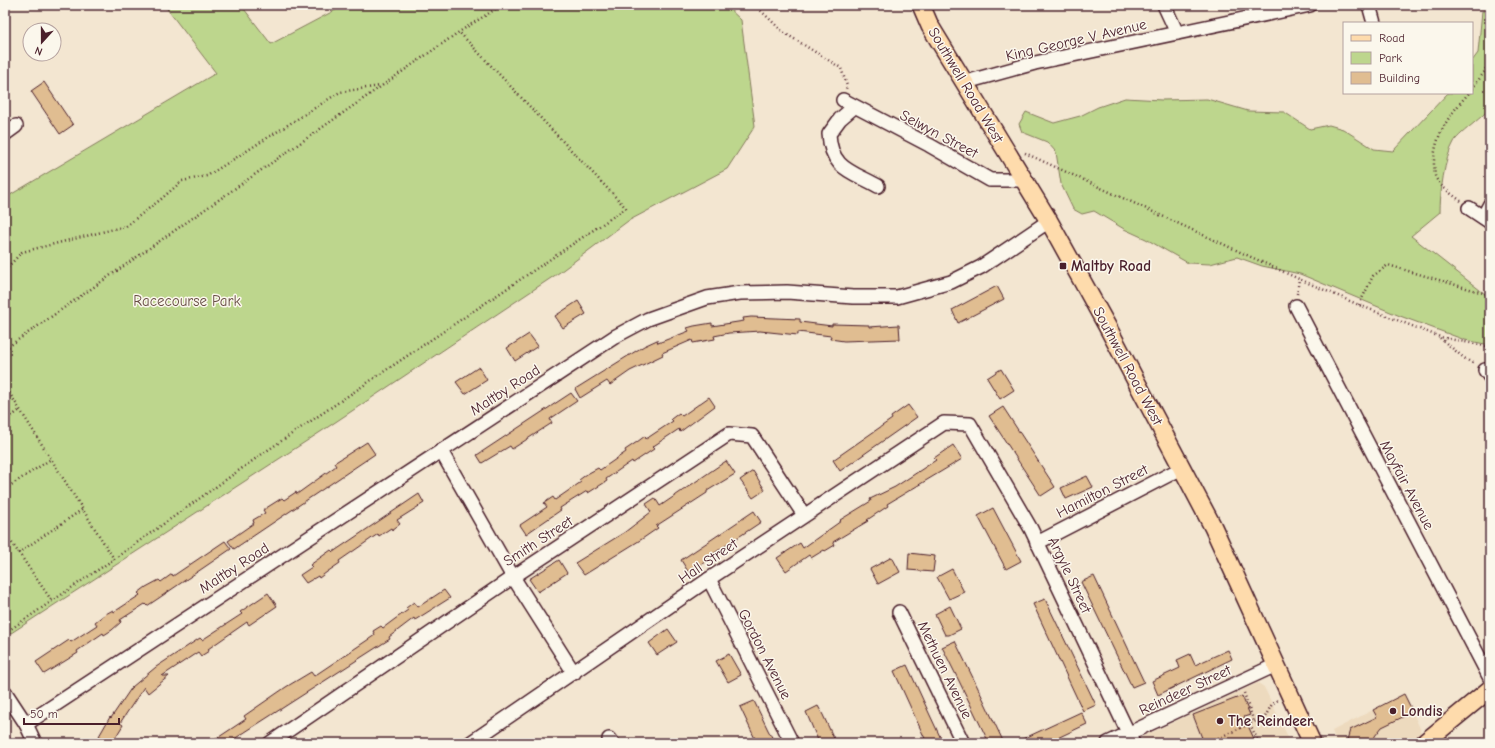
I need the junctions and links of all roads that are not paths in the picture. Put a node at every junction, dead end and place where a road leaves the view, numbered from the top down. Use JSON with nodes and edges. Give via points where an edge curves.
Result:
{"nodes":[{"id":1,"x":920,"y":5,"type":"edge"},
{"id":2,"x":1164,"y":5,"type":"edge"},
{"id":3,"x":1310,"y":5,"type":"edge"},
{"id":4,"x":1369,"y":5,"type":"edge"},
{"id":5,"x":1374,"y":22,"type":"edge"},
{"id":6,"x":1177,"y":33,"type":"junction"},
{"id":7,"x":966,"y":82,"type":"junction"},
{"id":8,"x":16,"y":126,"type":"dead end"},
{"id":9,"x":5,"y":134,"type":"edge"},
{"id":10,"x":1024,"y":180,"type":"junction"},
{"id":11,"x":878,"y":186,"type":"dead end"},
{"id":12,"x":1490,"y":204,"type":"edge"},
{"id":13,"x":1469,"y":208,"type":"road end"},
{"id":14,"x":1486,"y":220,"type":"edge"},
{"id":15,"x":1049,"y":221,"type":"junction"},
{"id":16,"x":1296,"y":306,"type":"dead end"},
{"id":17,"x":970,"y":424,"type":"joint"},
{"id":18,"x":441,"y":451,"type":"junction"},
{"id":19,"x":1182,"y":468,"type":"junction"},
{"id":20,"x":804,"y":515,"type":"junction"},
{"id":21,"x":1037,"y":543,"type":"junction"},
{"id":22,"x":514,"y":577,"type":"junction"},
{"id":23,"x":709,"y":579,"type":"junction"},
{"id":24,"x":899,"y":612,"type":"dead end"},
{"id":25,"x":1276,"y":665,"type":"junction"},
{"id":26,"x":574,"y":673,"type":"junction"},
{"id":27,"x":1490,"y":678,"type":"edge"},
{"id":28,"x":1490,"y":689,"type":"edge"},
{"id":29,"x":5,"y":692,"type":"edge"},
{"id":30,"x":26,"y":724,"type":"junction"},
{"id":31,"x":1130,"y":738,"type":"edge"},
{"id":32,"x":1313,"y":742,"type":"edge"},
{"id":33,"x":35,"y":743,"type":"edge"},
{"id":34,"x":270,"y":743,"type":"edge"},
{"id":35,"x":470,"y":743,"type":"edge"},
{"id":36,"x":792,"y":743,"type":"edge"},
{"id":37,"x":963,"y":743,"type":"edge"},
{"id":38,"x":1108,"y":743,"type":"edge"},
{"id":39,"x":1424,"y":743,"type":"edge"}],
"edges":[{"from":1,"to":7,"type":"main road","name":"Southwell Road West","via":[[930,26]]},
{"from":2,"to":6,"type":"street"},
{"from":3,"to":6,"type":"street","name":"King George V Avenue"},
{"from":4,"to":5,"type":"street"},
{"from":6,"to":7,"type":"street","name":"King George V Avenue","via":[[1035,63]]},
{"from":7,"to":10,"type":"main road","name":"Southwell Road West"},
{"from":8,"to":9,"type":"street"},
{"from":10,"to":11,"type":"street","name":"Selwyn Street","via":[[990,180],[929,145],[848,104],[829,134],[829,146],[837,163]]},
{"from":10,"to":15,"type":"main road","name":"Southwell Road West"},
{"from":12,"to":14,"type":"street"},
{"from":13,"to":14,"type":"street"},
{"from":15,"to":18,"type":"street","name":"Maltby Road","via":[[981,267],[957,279],[897,297],[853,298],[787,292],[740,293],[707,298],[648,319],[616,336]]},
{"from":15,"to":19,"type":"main road","name":"Southwell Road West"},
{"from":16,"to":27,"type":"street","name":"Mayfair Avenue"},
{"from":17,"to":20,"type":"street","name":"Hall Street","via":[[944,423]]},
{"from":17,"to":21,"type":"street","name":"Argyle Street"},
{"from":18,"to":22,"type":"street"},
{"from":18,"to":30,"type":"street","name":"Maltby Road"},
{"from":19,"to":21,"type":"street","name":"Hamilton Street"},
{"from":19,"to":25,"type":"main road","name":"Southwell Road West","via":[[1213,528]]},
{"from":20,"to":22,"type":"street","name":"Smith Street","via":[[752,436],[729,434]]},
{"from":20,"to":23,"type":"street","name":"Hall Street"},
{"from":21,"to":31,"type":"street","name":"Argyle Street"},
{"from":22,"to":26,"type":"street"},
{"from":22,"to":34,"type":"street","name":"Smith Street"},
{"from":23,"to":26,"type":"street","name":"Hall Street"},
{"from":23,"to":36,"type":"street","name":"Gordon Avenue"},
{"from":24,"to":37,"type":"street","name":"Methuen Avenue"},
{"from":25,"to":31,"type":"street","name":"Reindeer Street"},
{"from":25,"to":32,"type":"main road","name":"Southwell Road West"},
{"from":26,"to":35,"type":"street","name":"Hall Street"},
{"from":28,"to":39,"type":"main road"},
{"from":29,"to":30,"type":"street"},
{"from":30,"to":33,"type":"street"},
{"from":31,"to":38,"type":"street","name":"Reindeer Street"}]}
